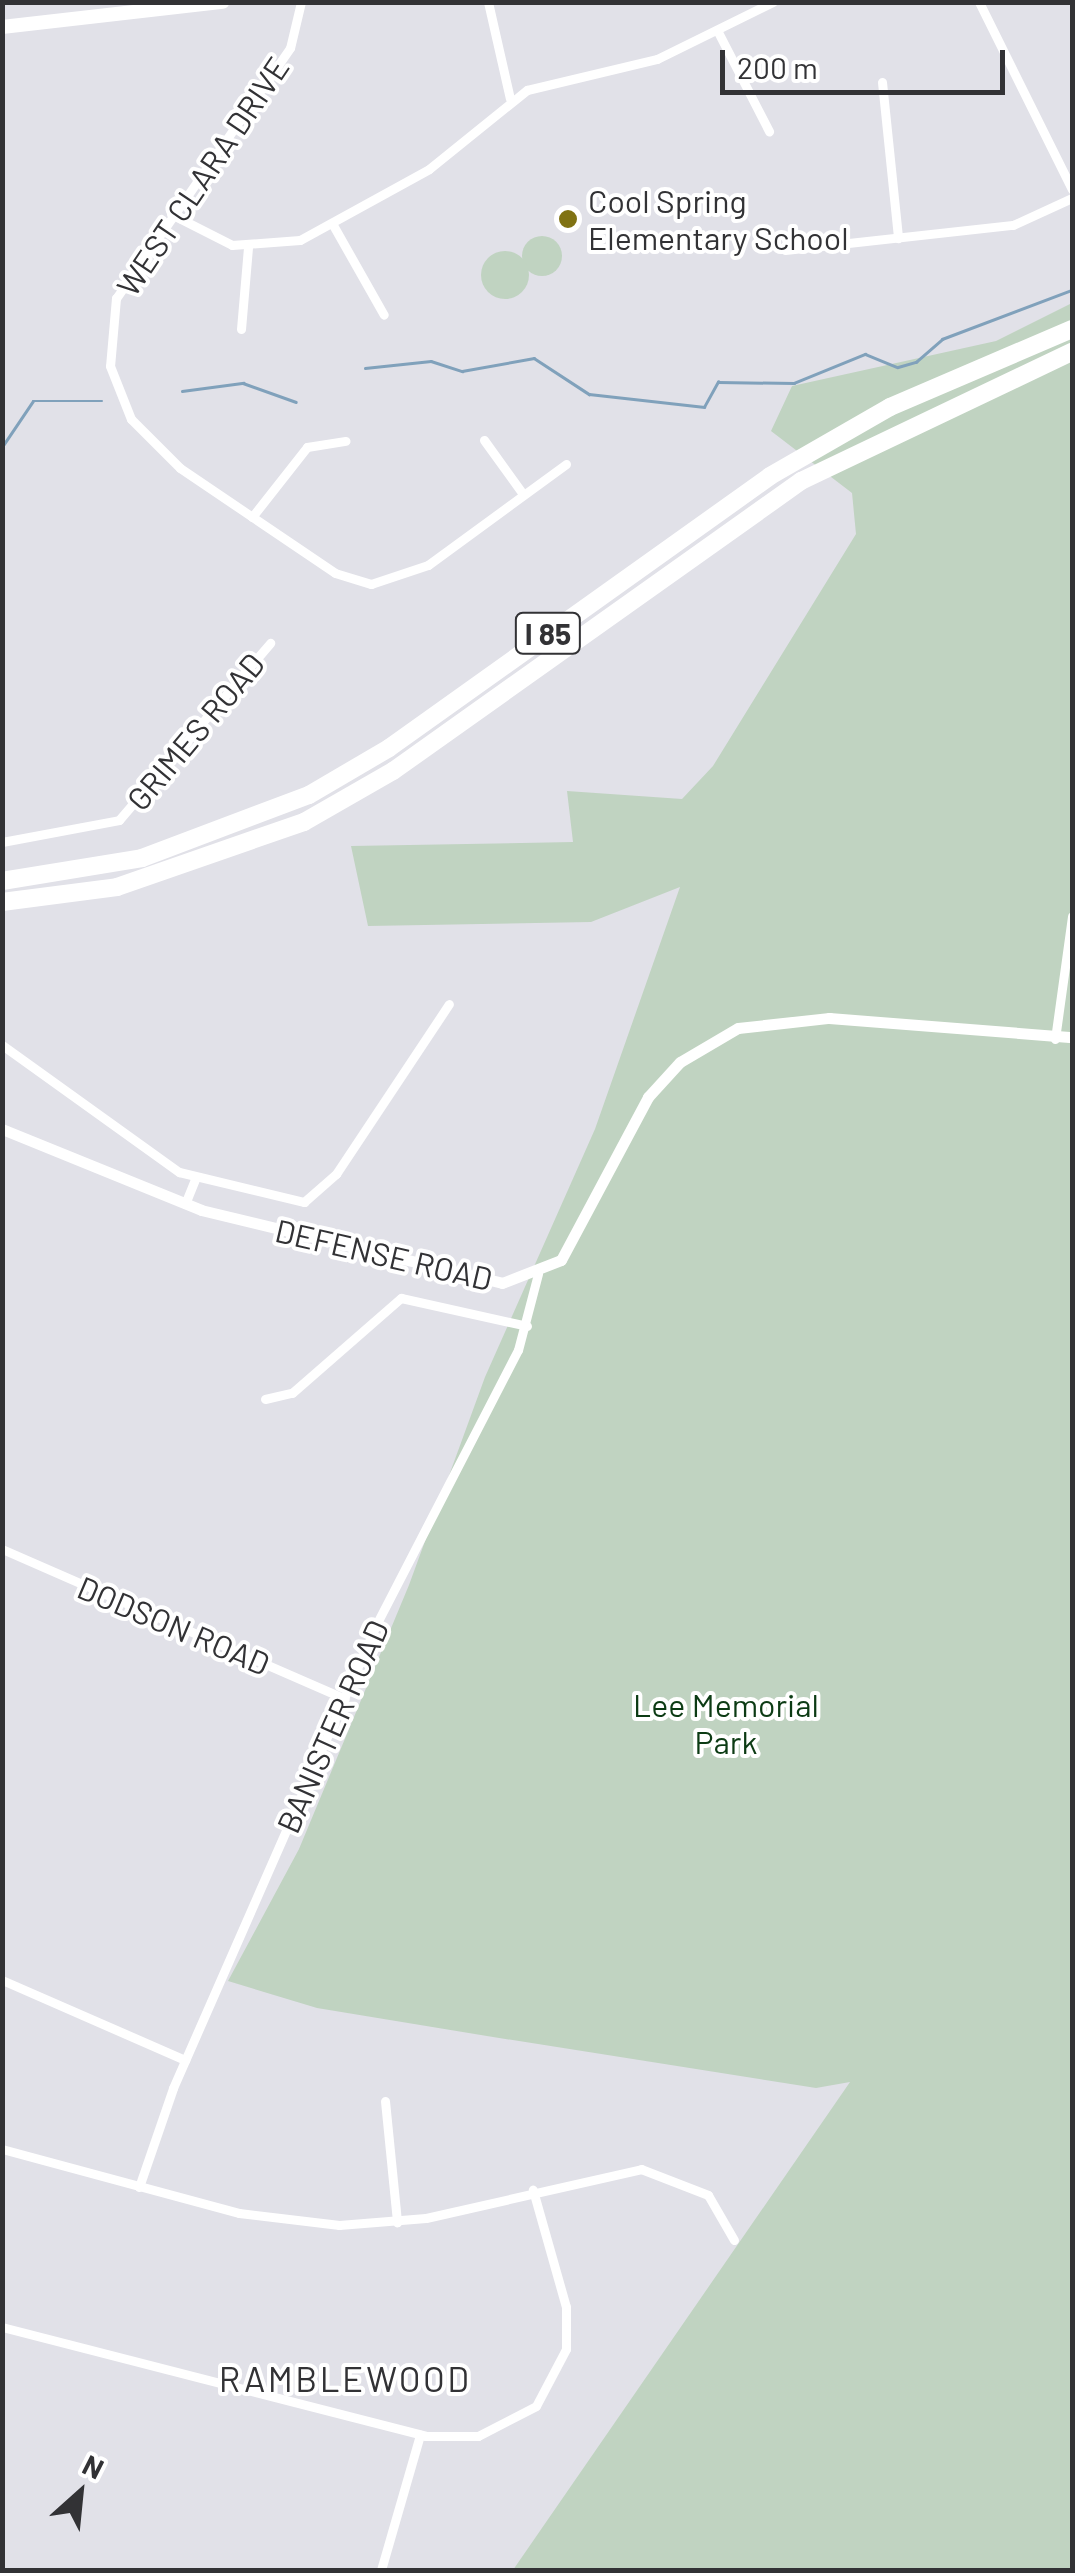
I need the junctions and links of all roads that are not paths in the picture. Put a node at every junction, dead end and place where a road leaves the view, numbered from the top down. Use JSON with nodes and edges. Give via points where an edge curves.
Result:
{"nodes":[{"id":1,"x":223,"y":2,"type":"edge"},
{"id":2,"x":301,"y":2,"type":"edge"},
{"id":3,"x":488,"y":2,"type":"edge"},
{"id":4,"x":773,"y":2,"type":"edge"},
{"id":5,"x":979,"y":2,"type":"edge"},
{"id":6,"x":139,"y":7,"type":"edge"},
{"id":7,"x":2,"y":27,"type":"edge"},
{"id":8,"x":717,"y":30,"type":"junction"},
{"id":9,"x":882,"y":82,"type":"dead end"},
{"id":10,"x":510,"y":100,"type":"junction"},
{"id":11,"x":769,"y":131,"type":"dead end"},
{"id":12,"x":1072,"y":189,"type":"edge"},
{"id":13,"x":1072,"y":198,"type":"edge"},
{"id":14,"x":172,"y":214,"type":"junction"},
{"id":15,"x":333,"y":225,"type":"junction"},
{"id":16,"x":898,"y":238,"type":"junction"},
{"id":17,"x":248,"y":247,"type":"junction"},
{"id":18,"x":784,"y":250,"type":"dead end"},
{"id":19,"x":384,"y":314,"type":"dead end"},
{"id":20,"x":241,"y":329,"type":"dead end"},
{"id":21,"x":1072,"y":329,"type":"edge"},
{"id":22,"x":1072,"y":352,"type":"edge"},
{"id":23,"x":484,"y":440,"type":"dead end"},
{"id":24,"x":346,"y":441,"type":"dead end"},
{"id":25,"x":566,"y":464,"type":"dead end"},
{"id":26,"x":523,"y":494,"type":"junction"},
{"id":27,"x":252,"y":517,"type":"junction"},
{"id":28,"x":270,"y":642,"type":"dead end"},
{"id":29,"x":2,"y":842,"type":"edge"},
{"id":30,"x":2,"y":881,"type":"edge"},
{"id":31,"x":2,"y":902,"type":"edge"},
{"id":32,"x":1072,"y":916,"type":"edge"},
{"id":33,"x":449,"y":1004,"type":"dead end"},
{"id":34,"x":1072,"y":1037,"type":"edge"},
{"id":35,"x":1054,"y":1039,"type":"junction"},
{"id":36,"x":2,"y":1045,"type":"edge"},
{"id":37,"x":2,"y":1128,"type":"edge"},
{"id":38,"x":195,"y":1179,"type":"junction"},
{"id":39,"x":185,"y":1204,"type":"junction"},
{"id":40,"x":538,"y":1274,"type":"junction"},
{"id":41,"x":527,"y":1326,"type":"junction"},
{"id":42,"x":265,"y":1399,"type":"dead end"},
{"id":43,"x":2,"y":1550,"type":"edge"},
{"id":44,"x":345,"y":1699,"type":"junction"},
{"id":45,"x":2,"y":1980,"type":"edge"},
{"id":46,"x":185,"y":2060,"type":"junction"},
{"id":47,"x":384,"y":2101,"type":"dead end"},
{"id":48,"x":2,"y":2148,"type":"edge"},
{"id":49,"x":138,"y":2188,"type":"junction"},
{"id":50,"x":534,"y":2190,"type":"junction"},
{"id":51,"x":396,"y":2222,"type":"junction"},
{"id":52,"x":734,"y":2240,"type":"dead end"},
{"id":53,"x":2,"y":2327,"type":"edge"},
{"id":54,"x":420,"y":2434,"type":"junction"},
{"id":55,"x":380,"y":2570,"type":"edge"}],
"edges":[{"from":1,"to":6,"type":"main road"},
{"from":2,"to":14,"type":"street","name":"WEST CLARA DRIVE","via":[[290,48]]},
{"from":3,"to":10,"type":"street"},
{"from":4,"to":8,"type":"street"},
{"from":5,"to":12,"type":"street"},
{"from":6,"to":7,"type":"main road"},
{"from":8,"to":10,"type":"street","via":[[657,60]]},
{"from":8,"to":11,"type":"street"},
{"from":9,"to":16,"type":"street"},
{"from":10,"to":15,"type":"street","via":[[429,169]]},
{"from":13,"to":16,"type":"street","via":[[1013,225]]},
{"from":14,"to":17,"type":"street"},
{"from":14,"to":27,"type":"street","name":"WEST CLARA DRIVE","via":[[116,298],[114,385],[142,437]]},
{"from":15,"to":17,"type":"street"},
{"from":15,"to":19,"type":"street"},
{"from":16,"to":18,"type":"street"},
{"from":17,"to":20,"type":"street"},
{"from":21,"to":30,"type":"highway","number":"I 85","via":[[890,407],[770,476],[389,748],[309,795],[142,858]]},
{"from":22,"to":31,"type":"highway","number":"I 85","via":[[801,481],[435,742],[304,822],[157,876]]},
{"from":23,"to":26,"type":"street"},
{"from":24,"to":27,"type":"street","via":[[307,447]]},
{"from":25,"to":26,"type":"street","name":"WEST CLARA DRIVE"},
{"from":26,"to":27,"type":"street","name":"WEST CLARA DRIVE","via":[[428,564],[387,583],[346,578]]},
{"from":28,"to":29,"type":"street","name":"GRIMES ROAD","via":[[119,820]]},
{"from":32,"to":35,"type":"street"},
{"from":33,"to":38,"type":"street","via":[[317,1198]]},
{"from":34,"to":35,"type":"street","name":"DEFENSE ROAD"},
{"from":35,"to":40,"type":"street","name":"DEFENSE ROAD","via":[[806,1017],[720,1036],[648,1096],[575,1241]]},
{"from":36,"to":38,"type":"street"},
{"from":37,"to":39,"type":"street","name":"DEFENSE ROAD"},
{"from":38,"to":39,"type":"street"},
{"from":39,"to":40,"type":"street","name":"DEFENSE ROAD","via":[[473,1281]]},
{"from":40,"to":41,"type":"street","name":"BANISTER ROAD"},
{"from":41,"to":42,"type":"street","via":[[392,1300],[310,1379]]},
{"from":41,"to":44,"type":"street","name":"BANISTER ROAD"},
{"from":43,"to":44,"type":"street","name":"DODSON ROAD"},
{"from":44,"to":46,"type":"street","name":"BANISTER ROAD"},
{"from":45,"to":46,"type":"street"},
{"from":46,"to":49,"type":"street","name":"BANISTER ROAD"},
{"from":47,"to":51,"type":"street"},
{"from":48,"to":49,"type":"street"},
{"from":49,"to":51,"type":"street","via":[[274,2219]]},
{"from":50,"to":51,"type":"street"},
{"from":50,"to":52,"type":"street","via":[[606,2170],[661,2173],[718,2204]]},
{"from":50,"to":54,"type":"street","via":[[568,2319],[554,2381],[524,2416],[494,2432]]},
{"from":53,"to":54,"type":"street"},
{"from":54,"to":55,"type":"street"}]}
